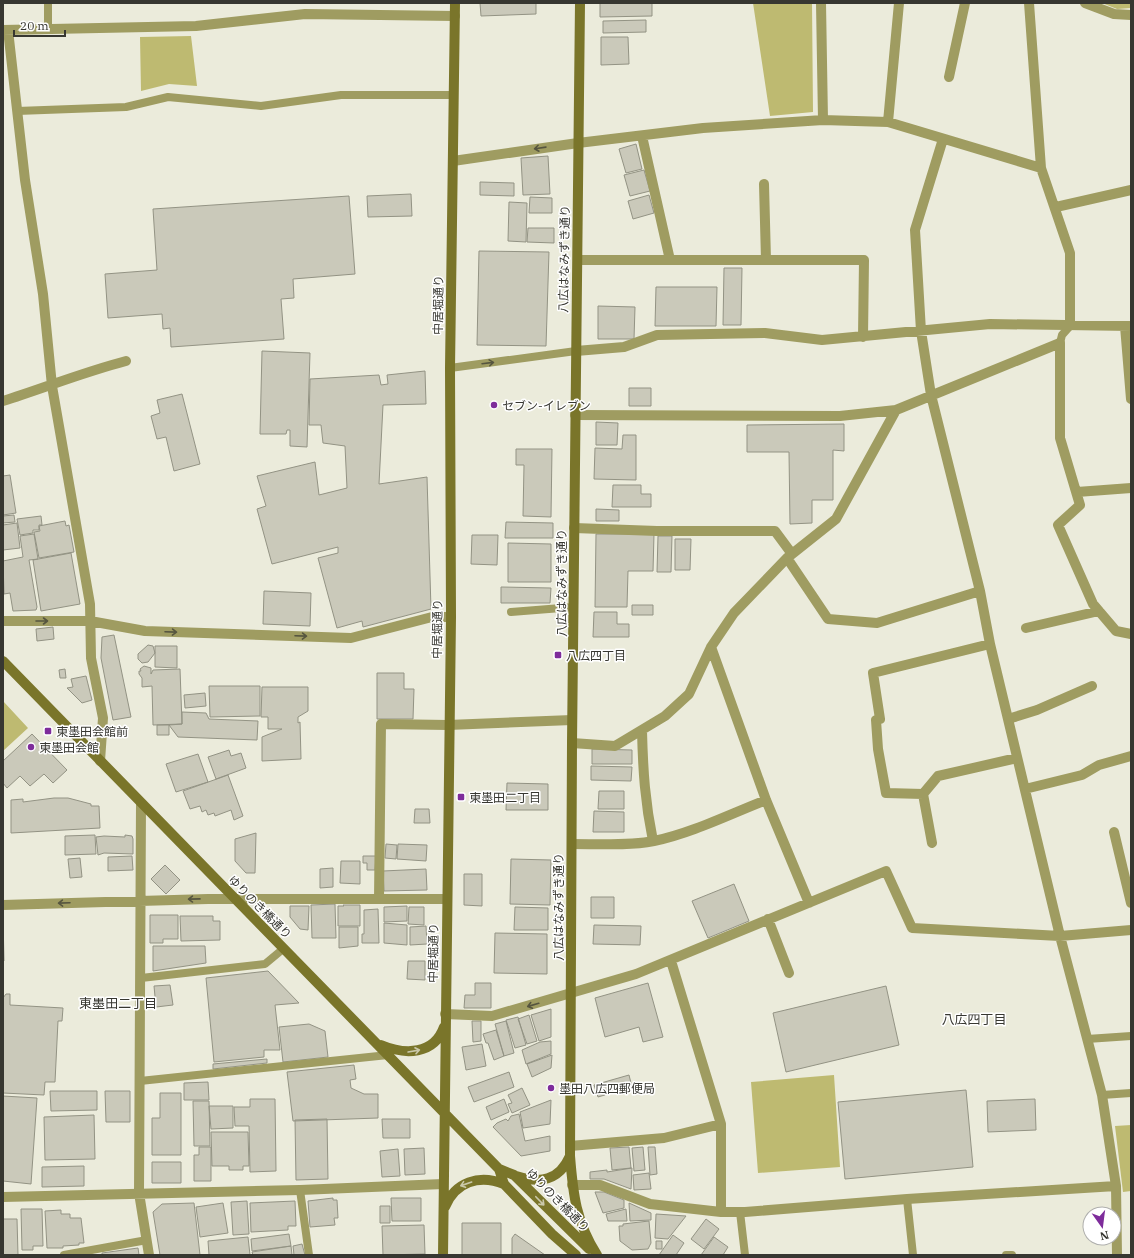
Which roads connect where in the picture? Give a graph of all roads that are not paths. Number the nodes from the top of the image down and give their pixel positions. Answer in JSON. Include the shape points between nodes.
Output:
{"nodes":[{"id":1,"x":48,"y":3,"type":"edge"},
{"id":2,"x":455,"y":3,"type":"edge"},
{"id":3,"x":580,"y":3,"type":"edge"},
{"id":4,"x":820,"y":3,"type":"edge"},
{"id":5,"x":899,"y":3,"type":"edge"},
{"id":6,"x":965,"y":3,"type":"edge"},
{"id":7,"x":1029,"y":3,"type":"edge"},
{"id":8,"x":1085,"y":3,"type":"edge"},
{"id":9,"x":1131,"y":15,"type":"edge"},
{"id":10,"x":455,"y":16,"type":"junction"},
{"id":11,"x":6,"y":30,"type":"edge"},
{"id":12,"x":48,"y":30,"type":"junction"},
{"id":13,"x":949,"y":77,"type":"dead end"},
{"id":14,"x":454,"y":95,"type":"junction"},
{"id":15,"x":17,"y":111,"type":"junction"},
{"id":16,"x":823,"y":120,"type":"junction"},
{"id":17,"x":888,"y":122,"type":"junction"},
{"id":18,"x":642,"y":136,"type":"junction"},
{"id":19,"x":943,"y":139,"type":"junction"},
{"id":20,"x":578,"y":143,"type":"junction"},
{"id":21,"x":453,"y":161,"type":"junction"},
{"id":22,"x":1041,"y":168,"type":"junction"},
{"id":23,"x":764,"y":184,"type":"dead end"},
{"id":24,"x":1131,"y":190,"type":"edge"},
{"id":25,"x":1056,"y":207,"type":"junction"},
{"id":26,"x":578,"y":260,"type":"junction"},
{"id":27,"x":670,"y":260,"type":"junction"},
{"id":28,"x":766,"y":260,"type":"junction"},
{"id":29,"x":1070,"y":326,"type":"junction"},
{"id":30,"x":1128,"y":326,"type":"edge"},
{"id":31,"x":921,"y":331,"type":"junction"},
{"id":32,"x":863,"y":336,"type":"junction"},
{"id":33,"x":1060,"y":343,"type":"junction"},
{"id":34,"x":576,"y":351,"type":"junction"},
{"id":35,"x":126,"y":361,"type":"dead end"},
{"id":36,"x":450,"y":368,"type":"junction"},
{"id":37,"x":52,"y":386,"type":"junction"},
{"id":38,"x":931,"y":395,"type":"junction"},
{"id":39,"x":1131,"y":399,"type":"edge"},
{"id":40,"x":3,"y":401,"type":"edge"},
{"id":41,"x":896,"y":410,"type":"junction"},
{"id":42,"x":575,"y":415,"type":"junction"},
{"id":43,"x":1131,"y":488,"type":"edge"},
{"id":44,"x":1078,"y":492,"type":"junction"},
{"id":45,"x":574,"y":528,"type":"junction"},
{"id":46,"x":789,"y":556,"type":"junction"},
{"id":47,"x":980,"y":591,"type":"junction"},
{"id":48,"x":574,"y":607,"type":"junction"},
{"id":49,"x":1099,"y":611,"type":"junction"},
{"id":50,"x":511,"y":612,"type":"dead end"},
{"id":51,"x":451,"y":617,"type":"junction"},
{"id":52,"x":3,"y":621,"type":"edge"},
{"id":53,"x":90,"y":621,"type":"junction"},
{"id":54,"x":1026,"y":628,"type":"dead end"},
{"id":55,"x":1131,"y":634,"type":"edge"},
{"id":56,"x":990,"y":644,"type":"junction"},
{"id":57,"x":711,"y":647,"type":"junction"},
{"id":58,"x":3,"y":661,"type":"edge"},
{"id":59,"x":1092,"y":686,"type":"dead end"},
{"id":60,"x":1008,"y":719,"type":"junction"},
{"id":61,"x":572,"y":720,"type":"junction"},
{"id":62,"x":448,"y":725,"type":"junction"},
{"id":63,"x":642,"y":731,"type":"junction"},
{"id":64,"x":572,"y":743,"type":"junction"},
{"id":65,"x":1131,"y":756,"type":"edge"},
{"id":66,"x":1017,"y":758,"type":"junction"},
{"id":67,"x":100,"y":760,"type":"junction"},
{"id":68,"x":1025,"y":788,"type":"junction"},
{"id":69,"x":923,"y":794,"type":"junction"},
{"id":70,"x":766,"y":800,"type":"junction"},
{"id":71,"x":141,"y":804,"type":"junction"},
{"id":72,"x":1114,"y":832,"type":"dead end"},
{"id":73,"x":653,"y":841,"type":"junction"},
{"id":74,"x":932,"y":843,"type":"dead end"},
{"id":75,"x":572,"y":844,"type":"junction"},
{"id":76,"x":233,"y":899,"type":"junction"},
{"id":77,"x":379,"y":899,"type":"junction"},
{"id":78,"x":447,"y":899,"type":"junction"},
{"id":79,"x":141,"y":900,"type":"junction"},
{"id":80,"x":809,"y":903,"type":"junction"},
{"id":81,"x":1131,"y":903,"type":"edge"},
{"id":82,"x":3,"y":905,"type":"edge"},
{"id":83,"x":768,"y":919,"type":"junction"},
{"id":84,"x":1131,"y":930,"type":"edge"},
{"id":85,"x":1060,"y":936,"type":"junction"},
{"id":86,"x":283,"y":949,"type":"junction"},
{"id":87,"x":671,"y":961,"type":"junction"},
{"id":88,"x":789,"y":973,"type":"dead end"},
{"id":89,"x":140,"y":978,"type":"junction"},
{"id":90,"x":571,"y":994,"type":"junction"},
{"id":91,"x":445,"y":1020,"type":"junction"},
{"id":92,"x":1131,"y":1036,"type":"edge"},
{"id":93,"x":1087,"y":1039,"type":"junction"},
{"id":94,"x":377,"y":1043,"type":"junction"},
{"id":95,"x":388,"y":1055,"type":"junction"},
{"id":96,"x":140,"y":1081,"type":"junction"},
{"id":97,"x":1131,"y":1093,"type":"edge"},
{"id":98,"x":1102,"y":1095,"type":"junction"},
{"id":99,"x":446,"y":1114,"type":"junction"},
{"id":100,"x":721,"y":1124,"type":"junction"},
{"id":101,"x":570,"y":1151,"type":"junction"},
{"id":102,"x":499,"y":1169,"type":"junction"},
{"id":103,"x":514,"y":1175,"type":"junction"},
{"id":104,"x":443,"y":1184,"type":"junction"},
{"id":105,"x":504,"y":1184,"type":"junction"},
{"id":106,"x":572,"y":1185,"type":"junction"},
{"id":107,"x":1116,"y":1186,"type":"junction"},
{"id":108,"x":300,"y":1190,"type":"junction"},
{"id":109,"x":139,"y":1193,"type":"junction"},
{"id":110,"x":3,"y":1197,"type":"edge"},
{"id":111,"x":907,"y":1199,"type":"junction"},
{"id":112,"x":443,"y":1212,"type":"junction"},
{"id":113,"x":721,"y":1212,"type":"junction"},
{"id":114,"x":740,"y":1212,"type":"junction"},
{"id":115,"x":147,"y":1240,"type":"junction"},
{"id":116,"x":64,"y":1255,"type":"edge"},
{"id":117,"x":149,"y":1255,"type":"edge"},
{"id":118,"x":309,"y":1255,"type":"edge"},
{"id":119,"x":442,"y":1255,"type":"edge"},
{"id":120,"x":576,"y":1255,"type":"edge"},
{"id":121,"x":596,"y":1255,"type":"edge"},
{"id":122,"x":745,"y":1255,"type":"edge"},
{"id":123,"x":913,"y":1255,"type":"edge"},
{"id":124,"x":1006,"y":1255,"type":"edge"},
{"id":125,"x":1012,"y":1255,"type":"edge"},
{"id":126,"x":1117,"y":1255,"type":"edge"}],
"edges":[{"from":1,"to":12,"type":"lane"},
{"from":2,"to":10,"type":"street","name":"中居堀通り"},
{"from":3,"to":20,"type":"street","name":"八広はなみずき通り"},
{"from":4,"to":16,"type":"street"},
{"from":5,"to":17,"type":"street"},
{"from":6,"to":13,"type":"street"},
{"from":7,"to":22,"type":"street"},
{"from":8,"to":9,"type":"street","via":[[1114,14]]},
{"from":10,"to":12,"type":"street","via":[[305,14],[196,26]]},
{"from":10,"to":14,"type":"street","name":"中居堀通り"},
{"from":11,"to":12,"type":"street"},
{"from":11,"to":15,"type":"street"},
{"from":14,"to":15,"type":"lane","via":[[341,95],[261,106],[168,97],[126,108]]},
{"from":14,"to":21,"type":"street","name":"中居堀通り"},
{"from":15,"to":37,"type":"street","via":[[24,180],[43,294]]},
{"from":16,"to":17,"type":"street"},
{"from":16,"to":18,"type":"street","via":[[703,128]]},
{"from":17,"to":19,"type":"street"},
{"from":18,"to":20,"type":"street"},
{"from":18,"to":27,"type":"street"},
{"from":19,"to":22,"type":"street"},
{"from":19,"to":31,"type":"street","via":[[914,230]]},
{"from":20,"to":21,"type":"street","one_way":true},
{"from":20,"to":26,"type":"street","name":"八広はなみずき通り"},
{"from":21,"to":36,"type":"street","name":"中居堀通り"},
{"from":22,"to":25,"type":"street"},
{"from":23,"to":28,"type":"street"},
{"from":24,"to":25,"type":"street"},
{"from":25,"to":29,"type":"street","via":[[1070,253]]},
{"from":26,"to":27,"type":"street"},
{"from":26,"to":34,"type":"street","name":"八広はなみずき通り"},
{"from":27,"to":28,"type":"street"},
{"from":28,"to":32,"type":"street","via":[[864,260]]},
{"from":29,"to":30,"type":"street"},
{"from":29,"to":31,"type":"street","via":[[990,324]]},
{"from":29,"to":33,"type":"lane","via":[[1062,335]]},
{"from":30,"to":39,"type":"street"},
{"from":31,"to":32,"type":"street"},
{"from":31,"to":38,"type":"street"},
{"from":32,"to":34,"type":"street","via":[[822,340],[765,333],[657,335],[624,347]]},
{"from":33,"to":38,"type":"street"},
{"from":33,"to":44,"type":"street","via":[[1060,438]]},
{"from":36,"to":34,"type":"lane","one_way":true},
{"from":34,"to":42,"type":"street","name":"八広はなみずき通り"},
{"from":35,"to":37,"type":"street"},
{"from":36,"to":51,"type":"street","name":"中居堀通り"},
{"from":37,"to":40,"type":"street"},
{"from":37,"to":53,"type":"street","via":[[90,604]]},
{"from":38,"to":41,"type":"street"},
{"from":38,"to":47,"type":"street"},
{"from":41,"to":42,"type":"street","via":[[840,416]]},
{"from":41,"to":46,"type":"street","via":[[836,519]]},
{"from":42,"to":45,"type":"street","name":"八広はなみずき通り"},
{"from":43,"to":44,"type":"street"},
{"from":44,"to":49,"type":"street","via":[[1080,505],[1058,525],[1093,604]]},
{"from":45,"to":46,"type":"street","via":[[775,531]]},
{"from":45,"to":48,"type":"street","name":"八広はなみずき通り"},
{"from":46,"to":47,"type":"street","via":[[828,619],[877,623]]},
{"from":46,"to":57,"type":"street","via":[[734,613]]},
{"from":47,"to":56,"type":"street"},
{"from":48,"to":50,"type":"lane"},
{"from":48,"to":61,"type":"street","name":"八広はなみずき通り"},
{"from":49,"to":54,"type":"street"},
{"from":49,"to":55,"type":"street","via":[[1116,631]]},
{"from":53,"to":51,"type":"street","one_way":true,"via":[[145,631],[351,638],[432,617]]},
{"from":51,"to":62,"type":"street","name":"中居堀通り"},
{"from":52,"to":53,"type":"street","one_way":true},
{"from":53,"to":67,"type":"street","via":[[90,658],[103,718]]},
{"from":56,"to":60,"type":"street"},
{"from":56,"to":69,"type":"street","via":[[873,673],[880,719],[876,720],[878,749],[886,793]]},
{"from":57,"to":63,"type":"street","via":[[689,694],[665,716]]},
{"from":57,"to":70,"type":"street"},
{"from":58,"to":67,"type":"street","name":"ゆりのき橋通り"},
{"from":59,"to":60,"type":"street","via":[[1037,710]]},
{"from":60,"to":66,"type":"street"},
{"from":61,"to":62,"type":"street"},
{"from":61,"to":64,"type":"street","name":"八広はなみずき通り"},
{"from":62,"to":77,"type":"street","via":[[381,724]]},
{"from":62,"to":78,"type":"street","name":"中居堀通り"},
{"from":63,"to":64,"type":"street","via":[[615,746]]},
{"from":63,"to":73,"type":"street","via":[[644,786]]},
{"from":64,"to":75,"type":"street","name":"八広はなみずき通り"},
{"from":65,"to":68,"type":"street","via":[[1099,765],[1082,775]]},
{"from":66,"to":68,"type":"street"},
{"from":66,"to":69,"type":"street","via":[[938,776]]},
{"from":67,"to":71,"type":"street","name":"ゆりのき橋通り"},
{"from":68,"to":85,"type":"street"},
{"from":69,"to":74,"type":"street"},
{"from":70,"to":73,"type":"street"},
{"from":70,"to":80,"type":"street"},
{"from":71,"to":76,"type":"street","name":"ゆりのき橋通り"},
{"from":71,"to":79,"type":"street"},
{"from":72,"to":81,"type":"street"},
{"from":73,"to":75,"type":"street"},
{"from":75,"to":90,"type":"street","name":"八広はなみずき通り"},
{"from":76,"to":77,"type":"street"},
{"from":76,"to":79,"type":"street","one_way":true},
{"from":76,"to":86,"type":"street","name":"ゆりのき橋通り"},
{"from":77,"to":78,"type":"street"},
{"from":78,"to":91,"type":"street","name":"中居堀通り"},
{"from":79,"to":82,"type":"street","one_way":true},
{"from":79,"to":89,"type":"street"},
{"from":80,"to":83,"type":"street"},
{"from":80,"to":85,"type":"street","via":[[886,871],[912,928]]},
{"from":83,"to":87,"type":"street"},
{"from":83,"to":88,"type":"street"},
{"from":84,"to":85,"type":"street"},
{"from":85,"to":93,"type":"street"},
{"from":86,"to":89,"type":"lane","via":[[265,964]]},
{"from":86,"to":94,"type":"street","name":"ゆりのき橋通り"},
{"from":87,"to":90,"type":"street"},
{"from":87,"to":100,"type":"street"},
{"from":89,"to":96,"type":"street"},
{"from":90,"to":91,"type":"street","one_way":true,"via":[[492,1016]]},
{"from":90,"to":101,"type":"street","name":"八広はなみずき通り"},
{"from":94,"to":91,"type":"street","one_way":true,"via":[[393,1050],[413,1052],[434,1043],[442,1034]]},
{"from":91,"to":99,"type":"street","name":"中居堀通り"},
{"from":92,"to":93,"type":"lane"},
{"from":93,"to":98,"type":"street"},
{"from":94,"to":95,"type":"street","name":"ゆりのき橋通り"},
{"from":95,"to":96,"type":"lane"},
{"from":95,"to":99,"type":"street","name":"ゆりのき橋通り"},
{"from":96,"to":109,"type":"street"},
{"from":97,"to":98,"type":"lane"},
{"from":98,"to":107,"type":"street"},
{"from":99,"to":102,"type":"street","name":"ゆりのき橋通り"},
{"from":99,"to":104,"type":"street","name":"中居堀通り"},
{"from":100,"to":101,"type":"street","via":[[664,1138]]},
{"from":100,"to":113,"type":"street"},
{"from":101,"to":103,"type":"street","via":[[562,1169],[546,1180],[532,1180]]},
{"from":101,"to":106,"type":"street","name":"八広はなみずき通り"},
{"from":102,"to":103,"type":"street","name":"ゆりのき橋通り"},
{"from":102,"to":105,"type":"street","name":"ゆりのき橋通り"},
{"from":103,"to":121,"type":"street","name":"ゆりのき橋通り","one_way":true},
{"from":104,"to":108,"type":"street"},
{"from":104,"to":112,"type":"street","name":"中居堀通り"},
{"from":105,"to":112,"type":"street","one_way":true,"via":[[495,1180],[484,1180],[460,1186],[448,1199]]},
{"from":105,"to":120,"type":"street","name":"ゆりのき橋通り"},
{"from":106,"to":113,"type":"street","via":[[600,1186],[650,1204]]},
{"from":106,"to":121,"type":"street","name":"八広はなみずき通り","via":[[580,1222]]},
{"from":107,"to":111,"type":"street"},
{"from":107,"to":126,"type":"street"},
{"from":108,"to":109,"type":"street"},
{"from":108,"to":118,"type":"lane"},
{"from":109,"to":110,"type":"street"},
{"from":109,"to":115,"type":"street"},
{"from":111,"to":114,"type":"street"},
{"from":111,"to":123,"type":"lane"},
{"from":112,"to":119,"type":"street","name":"中居堀通り"},
{"from":113,"to":114,"type":"street"},
{"from":114,"to":122,"type":"lane"},
{"from":115,"to":116,"type":"lane"},
{"from":115,"to":117,"type":"street"},
{"from":124,"to":125,"type":"lane"}]}
